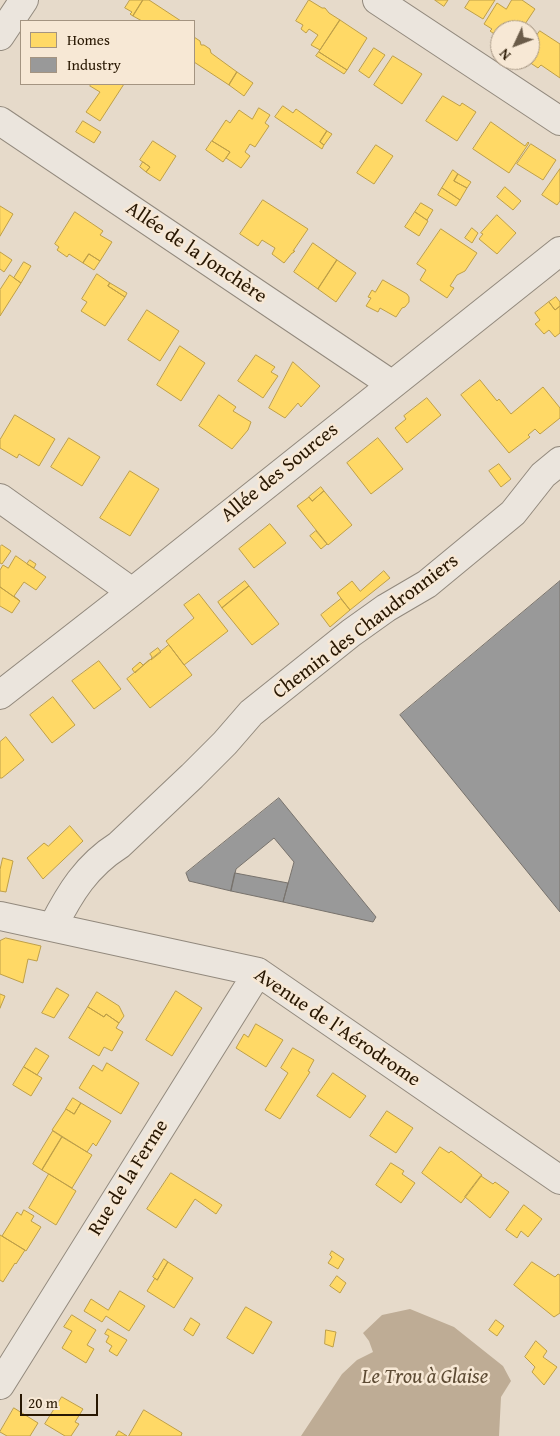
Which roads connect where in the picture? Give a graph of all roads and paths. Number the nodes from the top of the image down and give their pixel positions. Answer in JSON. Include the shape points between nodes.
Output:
{"nodes":[{"id":1,"x":24,"y":0,"type":"edge"},
{"id":2,"x":377,"y":0,"type":"edge"},
{"id":3,"x":0,"y":36,"type":"edge"},
{"id":4,"x":0,"y":121,"type":"edge"},
{"id":5,"x":560,"y":121,"type":"edge"},
{"id":6,"x":560,"y":251,"type":"edge"},
{"id":7,"x":392,"y":384,"type":"junction"},
{"id":8,"x":560,"y":461,"type":"edge"},
{"id":9,"x":0,"y":498,"type":"edge"},
{"id":10,"x":132,"y":592,"type":"junction"},
{"id":11,"x":0,"y":695,"type":"edge"},
{"id":12,"x":0,"y":916,"type":"edge"},
{"id":13,"x":53,"y":926,"type":"junction"},
{"id":14,"x":258,"y":972,"type":"junction"},
{"id":15,"x":560,"y":1180,"type":"edge"},
{"id":16,"x":0,"y":1385,"type":"edge"}],
"edges":[{"from":1,"to":3,"type":"street"},
{"from":2,"to":5,"type":"street"},
{"from":4,"to":7,"type":"street","name":"Allée de la Jonchère"},
{"from":6,"to":7,"type":"street","name":"Allée des Sources"},
{"from":7,"to":10,"type":"street","name":"Allée des Sources"},
{"from":8,"to":13,"type":"street","name":"Chemin des Chaudronniers","via":[[543,475],[513,513],[427,584],[351,633],[251,713],[192,776],[90,868],[70,893]]},
{"from":9,"to":10,"type":"street"},
{"from":10,"to":11,"type":"street","name":"Allée des Sources"},
{"from":12,"to":13,"type":"street","name":"Avenue de l'Aérodrome"},
{"from":13,"to":14,"type":"street","name":"Avenue de l'Aérodrome"},
{"from":14,"to":15,"type":"street","name":"Avenue de l'Aérodrome"},
{"from":14,"to":16,"type":"street","name":"Rue de la Ferme"}]}
